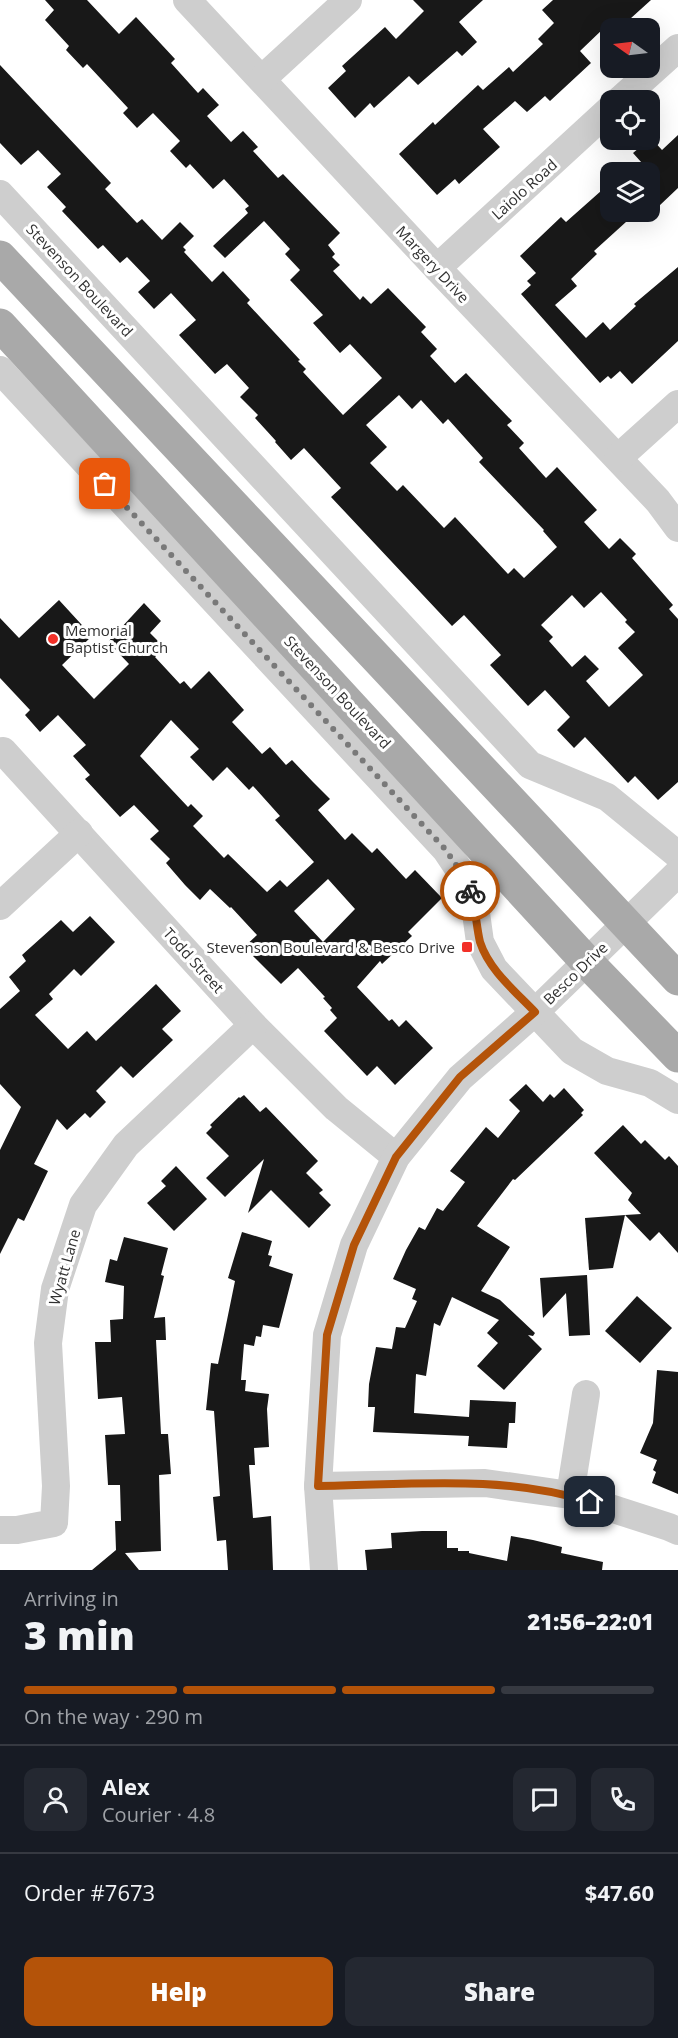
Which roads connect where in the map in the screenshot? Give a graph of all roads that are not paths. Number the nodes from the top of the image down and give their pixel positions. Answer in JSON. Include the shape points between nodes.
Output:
{"nodes":[{"id":1,"x":188,"y":0,"type":"edge"},
{"id":2,"x":348,"y":0,"type":"edge"},
{"id":3,"x":678,"y":48,"type":"edge"},
{"id":4,"x":262,"y":79,"type":"junction"},
{"id":5,"x":631,"y":90,"type":"edge"},
{"id":6,"x":600,"y":118,"type":"edge"},
{"id":7,"x":0,"y":194,"type":"edge"},
{"id":8,"x":0,"y":257,"type":"edge"},
{"id":9,"x":436,"y":268,"type":"junction"},
{"id":10,"x":0,"y":325,"type":"edge"},
{"id":11,"x":0,"y":370,"type":"edge"},
{"id":12,"x":678,"y":404,"type":"edge"},
{"id":13,"x":618,"y":458,"type":"junction"},
{"id":14,"x":678,"y":528,"type":"edge"},
{"id":15,"x":3,"y":751,"type":"dead end"},
{"id":16,"x":79,"y":833,"type":"junction"},
{"id":17,"x":678,"y":855,"type":"edge"},
{"id":18,"x":678,"y":873,"type":"edge"},
{"id":19,"x":0,"y":906,"type":"edge"},
{"id":20,"x":626,"y":925,"type":"junction"},
{"id":21,"x":586,"y":961,"type":"junction"},
{"id":22,"x":678,"y":979,"type":"edge"},
{"id":23,"x":535,"y":1012,"type":"junction"},
{"id":24,"x":253,"y":1025,"type":"junction"},
{"id":25,"x":678,"y":1056,"type":"edge"},
{"id":26,"x":678,"y":1100,"type":"edge"},
{"id":27,"x":396,"y":1157,"type":"junction"},
{"id":28,"x":586,"y":1394,"type":"dead end"},
{"id":29,"x":318,"y":1486,"type":"junction"},
{"id":30,"x":570,"y":1495,"type":"junction"},
{"id":31,"x":0,"y":1530,"type":"edge"},
{"id":32,"x":678,"y":1532,"type":"edge"},
{"id":33,"x":324,"y":1570,"type":"edge"}],
"edges":[{"from":1,"to":4,"type":"street","name":"Margery Drive"},
{"from":2,"to":4,"type":"street"},
{"from":3,"to":5,"type":"street"},
{"from":4,"to":9,"type":"street","name":"Margery Drive"},
{"from":6,"to":9,"type":"street","name":"Laiolo Road"},
{"from":7,"to":17,"type":"street","name":"Stevenson Boulevard","via":[[530,765],[607,797]]},
{"from":8,"to":20,"type":"main road"},
{"from":9,"to":13,"type":"street","name":"Margery Drive"},
{"from":10,"to":21,"type":"main road","name":"Stevenson Boulevard"},
{"from":11,"to":23,"type":"street","name":"Stevenson Boulevard","via":[[446,850],[468,883],[480,942],[494,969]]},
{"from":12,"to":13,"type":"street"},
{"from":13,"to":14,"type":"street","name":"Margery Drive"},
{"from":15,"to":16,"type":"street","name":"Todd Street"},
{"from":16,"to":19,"type":"street"},
{"from":16,"to":24,"type":"street","name":"Todd Street"},
{"from":18,"to":20,"type":"street","name":"Besco Drive"},
{"from":20,"to":21,"type":"street","name":"Besco Drive"},
{"from":20,"to":22,"type":"main road"},
{"from":21,"to":23,"type":"street","name":"Besco Drive"},
{"from":21,"to":25,"type":"main road","name":"Stevenson Boulevard"},
{"from":23,"to":26,"type":"street","name":"Stevenson Boulevard","via":[[572,1051],[607,1071],[650,1083]]},
{"from":23,"to":27,"type":"street","name":"Besco Drive","via":[[460,1077]]},
{"from":24,"to":27,"type":"street","name":"Todd Street","via":[[336,1108]]},
{"from":24,"to":31,"type":"street","name":"Wyatt Lane","via":[[126,1145],[83,1205],[55,1289],[48,1342],[56,1486],[54,1523]]},
{"from":27,"to":29,"type":"street","name":"Besco Drive","via":[[354,1245],[327,1335]]},
{"from":28,"to":30,"type":"street"},
{"from":29,"to":30,"type":"street","via":[[485,1483]]},
{"from":29,"to":33,"type":"street","name":"Besco Drive"},
{"from":30,"to":32,"type":"street"}]}
